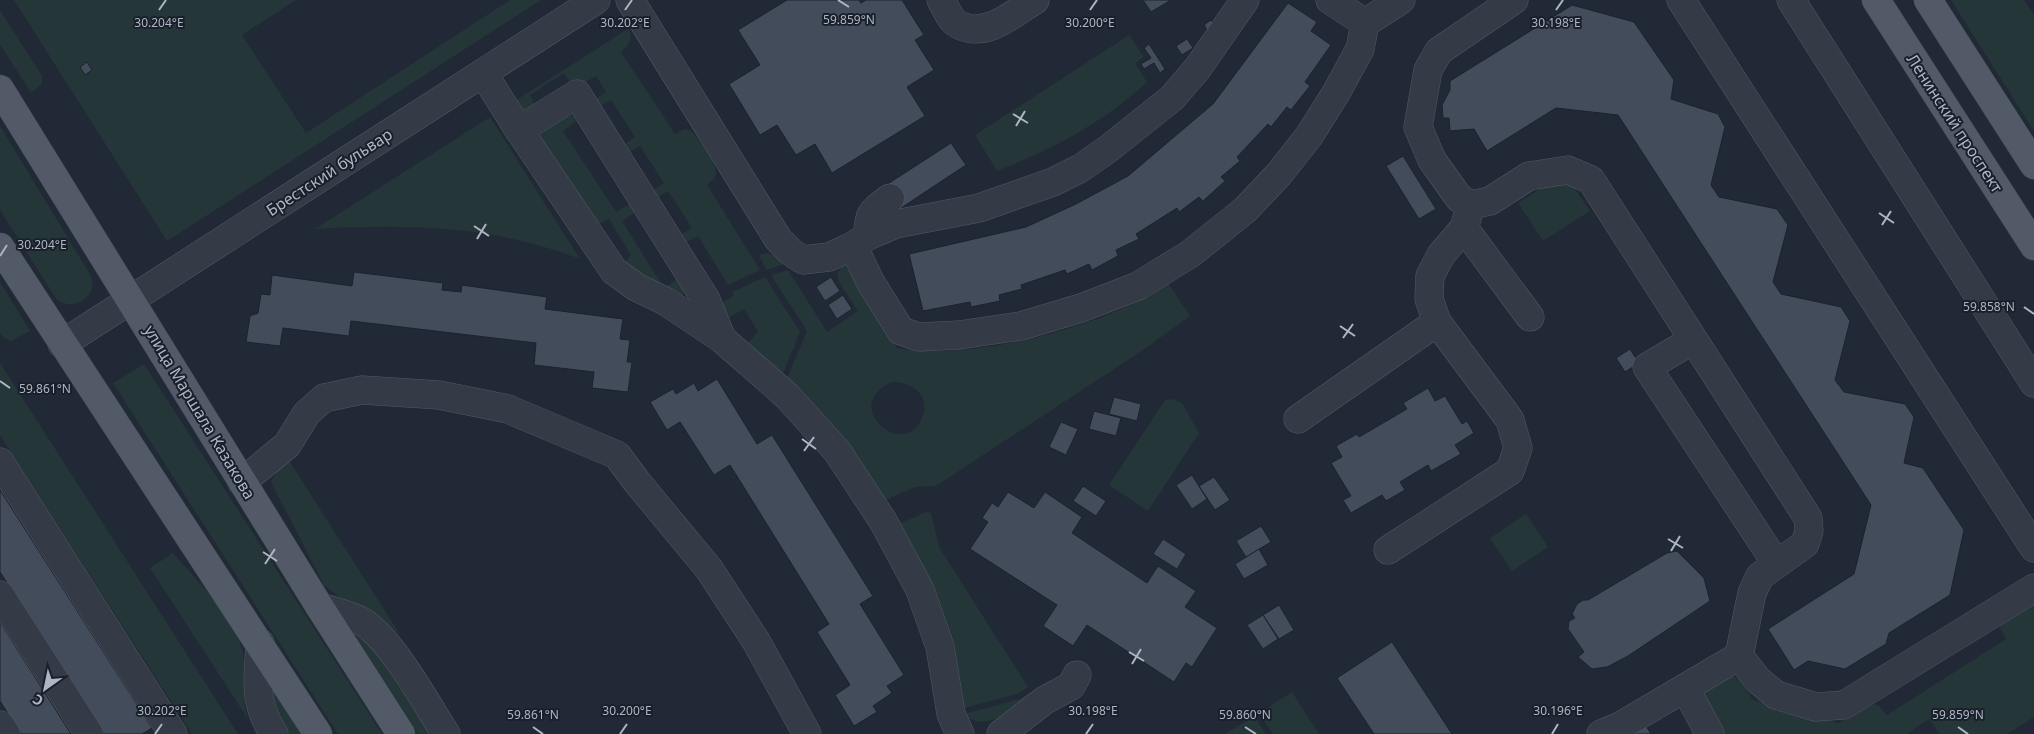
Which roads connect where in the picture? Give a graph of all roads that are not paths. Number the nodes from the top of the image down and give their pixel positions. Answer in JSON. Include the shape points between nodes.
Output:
{"nodes":[{"id":1,"x":596,"y":0,"type":"edge"},
{"id":2,"x":630,"y":0,"type":"edge"},
{"id":3,"x":941,"y":0,"type":"edge"},
{"id":4,"x":1035,"y":0,"type":"edge"},
{"id":5,"x":1245,"y":0,"type":"edge"},
{"id":6,"x":1330,"y":0,"type":"edge"},
{"id":7,"x":1401,"y":0,"type":"edge"},
{"id":8,"x":1514,"y":0,"type":"edge"},
{"id":9,"x":1681,"y":0,"type":"edge"},
{"id":10,"x":1791,"y":0,"type":"edge"},
{"id":11,"x":1876,"y":0,"type":"edge"},
{"id":12,"x":1928,"y":0,"type":"edge"},
{"id":13,"x":1365,"y":23,"type":"junction"},
{"id":14,"x":483,"y":73,"type":"junction"},
{"id":15,"x":0,"y":89,"type":"edge"},
{"id":16,"x":519,"y":130,"type":"junction"},
{"id":17,"x":2034,"y":165,"type":"edge"},
{"id":18,"x":890,"y":198,"type":"dead end"},
{"id":19,"x":1467,"y":216,"type":"junction"},
{"id":20,"x":860,"y":241,"type":"junction"},
{"id":21,"x":2034,"y":246,"type":"edge"},
{"id":22,"x":0,"y":247,"type":"edge"},
{"id":23,"x":131,"y":299,"type":"junction"},
{"id":24,"x":1530,"y":317,"type":"dead end"},
{"id":25,"x":1437,"y":322,"type":"junction"},
{"id":26,"x":722,"y":339,"type":"junction"},
{"id":27,"x":1693,"y":340,"type":"junction"},
{"id":28,"x":62,"y":344,"type":"junction"},
{"id":29,"x":2034,"y":383,"type":"edge"},
{"id":30,"x":1298,"y":419,"type":"dead end"},
{"id":31,"x":0,"y":462,"type":"edge"},
{"id":32,"x":242,"y":482,"type":"junction"},
{"id":33,"x":2034,"y":548,"type":"edge"},
{"id":34,"x":1388,"y":550,"type":"dead end"},
{"id":35,"x":1776,"y":563,"type":"junction"},
{"id":36,"x":2034,"y":588,"type":"edge"},
{"id":37,"x":0,"y":595,"type":"edge"},
{"id":38,"x":319,"y":606,"type":"junction"},
{"id":39,"x":260,"y":643,"type":"junction"},
{"id":40,"x":1739,"y":656,"type":"junction"},
{"id":41,"x":1077,"y":675,"type":"dead end"},
{"id":42,"x":1685,"y":688,"type":"junction"},
{"id":43,"x":0,"y":725,"type":"edge"},
{"id":44,"x":6,"y":734,"type":"edge"},
{"id":45,"x":89,"y":734,"type":"edge"},
{"id":46,"x":173,"y":734,"type":"edge"},
{"id":47,"x":274,"y":734,"type":"edge"},
{"id":48,"x":318,"y":734,"type":"edge"},
{"id":49,"x":401,"y":734,"type":"edge"},
{"id":50,"x":446,"y":734,"type":"edge"},
{"id":51,"x":807,"y":734,"type":"edge"},
{"id":52,"x":960,"y":734,"type":"edge"},
{"id":53,"x":1001,"y":734,"type":"edge"},
{"id":54,"x":1601,"y":734,"type":"edge"},
{"id":55,"x":1710,"y":734,"type":"edge"}],
"edges":[{"from":1,"to":14,"type":"street","name":"Брестский бульвар"},
{"from":2,"to":20,"type":"street","via":[[778,239],[803,260],[829,257]]},
{"from":3,"to":4,"type":"street","via":[[955,23],[972,29],[992,27]]},
{"from":5,"to":20,"type":"street","via":[[1197,69],[1172,98],[1081,168],[1054,182],[979,208],[896,224]]},
{"from":6,"to":13,"type":"street"},
{"from":7,"to":13,"type":"street"},
{"from":8,"to":19,"type":"street","via":[[1439,51],[1428,70],[1418,127],[1432,160],[1459,198]]},
{"from":9,"to":33,"type":"street"},
{"from":10,"to":29,"type":"street"},
{"from":11,"to":21,"type":"main road","name":"Ленинский проспект"},
{"from":12,"to":17,"type":"main road"},
{"from":13,"to":20,"type":"street","via":[[1360,50],[1336,93],[1309,136],[1279,174],[1245,210],[1190,254],[1138,286],[1021,326],[919,337],[901,331],[871,283]]},
{"from":14,"to":16,"type":"street"},
{"from":14,"to":23,"type":"street","name":"Брестский бульвар"},
{"from":15,"to":23,"type":"main road","name":"улица Маршала Казакова"},
{"from":16,"to":26,"type":"street","via":[[614,272]]},
{"from":16,"to":26,"type":"street","via":[[577,94],[706,300]]},
{"from":18,"to":20,"type":"street","via":[[868,218]]},
{"from":19,"to":24,"type":"street"},
{"from":19,"to":25,"type":"street","via":[[1430,276],[1429,299]]},
{"from":19,"to":27,"type":"street","via":[[1529,176],[1568,170],[1591,180]]},
{"from":22,"to":28,"type":"main road"},
{"from":23,"to":28,"type":"street","name":"Брестский бульвар"},
{"from":23,"to":32,"type":"main road","name":"улица Маршала Казакова"},
{"from":25,"to":30,"type":"street"},
{"from":25,"to":34,"type":"street","via":[[1510,420],[1518,448],[1510,471]]},
{"from":26,"to":52,"type":"street","via":[[787,396],[827,439],[850,468],[883,521],[920,590],[940,647],[951,714]]},
{"from":27,"to":35,"type":"street","via":[[1808,518],[1810,531],[1805,544]]},
{"from":27,"to":35,"type":"street","via":[[1647,367]]},
{"from":28,"to":39,"type":"main road"},
{"from":31,"to":46,"type":"street"},
{"from":32,"to":38,"type":"main road","name":"улица Маршала Казакова"},
{"from":32,"to":51,"type":"street","via":[[287,446],[307,413],[324,398],[362,390],[439,395],[508,409],[617,456],[709,569],[756,641]]},
{"from":35,"to":40,"type":"street","via":[[1760,576],[1752,593]]},
{"from":36,"to":40,"type":"street","via":[[1844,705],[1816,707],[1776,695],[1758,680]]},
{"from":37,"to":45,"type":"street"},
{"from":38,"to":49,"type":"main road","name":"улица Маршала Казакова"},
{"from":38,"to":50,"type":"street","via":[[360,620],[376,632],[390,647]]},
{"from":39,"to":47,"type":"street","via":[[259,702]]},
{"from":39,"to":48,"type":"main road"},
{"from":40,"to":42,"type":"street"},
{"from":41,"to":53,"type":"street","via":[[1071,686],[1045,700]]},
{"from":42,"to":54,"type":"street"},
{"from":42,"to":55,"type":"street"},
{"from":43,"to":44,"type":"street"}]}
